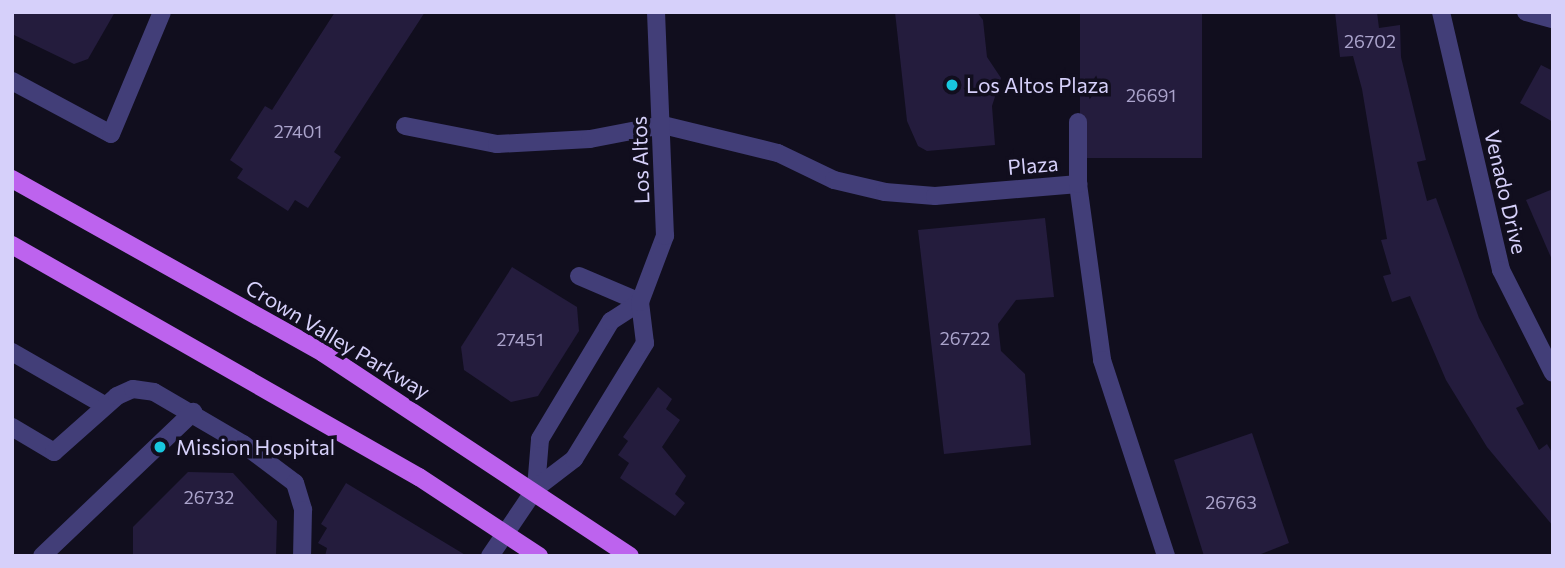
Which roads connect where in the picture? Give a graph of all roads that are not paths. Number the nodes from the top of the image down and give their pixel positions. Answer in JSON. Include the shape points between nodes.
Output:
{"nodes":[{"id":1,"x":162,"y":12,"type":"edge"},
{"id":2,"x":656,"y":12,"type":"edge"},
{"id":3,"x":1441,"y":12,"type":"edge"},
{"id":4,"x":1526,"y":12,"type":"edge"},
{"id":5,"x":1553,"y":19,"type":"edge"},
{"id":6,"x":12,"y":81,"type":"edge"},
{"id":7,"x":1078,"y":122,"type":"dead end"},
{"id":8,"x":663,"y":125,"type":"junction"},
{"id":9,"x":405,"y":126,"type":"dead end"},
{"id":10,"x":12,"y":179,"type":"edge"},
{"id":11,"x":1078,"y":184,"type":"junction"},
{"id":12,"x":12,"y":245,"type":"edge"},
{"id":13,"x":579,"y":276,"type":"dead end"},
{"id":14,"x":640,"y":302,"type":"junction"},
{"id":15,"x":12,"y":352,"type":"edge"},
{"id":16,"x":1553,"y":373,"type":"edge"},
{"id":17,"x":104,"y":405,"type":"junction"},
{"id":18,"x":193,"y":412,"type":"junction"},
{"id":19,"x":12,"y":428,"type":"edge"},
{"id":20,"x":536,"y":488,"type":"junction"},
{"id":21,"x":507,"y":531,"type":"junction"},
{"id":22,"x":42,"y":556,"type":"edge"},
{"id":23,"x":302,"y":556,"type":"edge"},
{"id":24,"x":490,"y":556,"type":"edge"},
{"id":25,"x":539,"y":556,"type":"edge"},
{"id":26,"x":630,"y":556,"type":"edge"},
{"id":27,"x":1166,"y":556,"type":"edge"}],
"edges":[{"from":1,"to":6,"type":"street","via":[[111,134]]},
{"from":2,"to":8,"type":"street","name":"Los Altos"},
{"from":3,"to":16,"type":"street","name":"Venado Drive","via":[[1501,270]]},
{"from":4,"to":5,"type":"street"},
{"from":7,"to":11,"type":"street"},
{"from":8,"to":9,"type":"street","via":[[590,139],[497,144]]},
{"from":8,"to":11,"type":"street","name":"Plaza","via":[[778,153],[834,180],[886,192],[934,196]]},
{"from":8,"to":14,"type":"street","name":"Los Altos","via":[[665,236]]},
{"from":10,"to":20,"type":"main road","name":"Crown Valley Parkway","via":[[323,353]]},
{"from":11,"to":27,"type":"street","name":"Plaza","via":[[1102,360]]},
{"from":12,"to":21,"type":"main road","via":[[191,343]]},
{"from":13,"to":14,"type":"street"},
{"from":14,"to":20,"type":"street","name":"Los Altos","via":[[611,321],[540,439]]},
{"from":14,"to":20,"type":"street","name":"Los Altos","via":[[645,343],[574,459]]},
{"from":15,"to":17,"type":"street"},
{"from":17,"to":18,"type":"street","via":[[126,390],[141,389]]},
{"from":17,"to":19,"type":"street","via":[[54,452]]},
{"from":18,"to":22,"type":"street"},
{"from":18,"to":23,"type":"street","via":[[295,483],[303,510]]},
{"from":20,"to":21,"type":"street","name":"Los Altos"},
{"from":20,"to":26,"type":"main road","name":"Crown Valley Parkway"},
{"from":21,"to":24,"type":"street","name":"Los Altos"},
{"from":21,"to":25,"type":"main road"}]}
